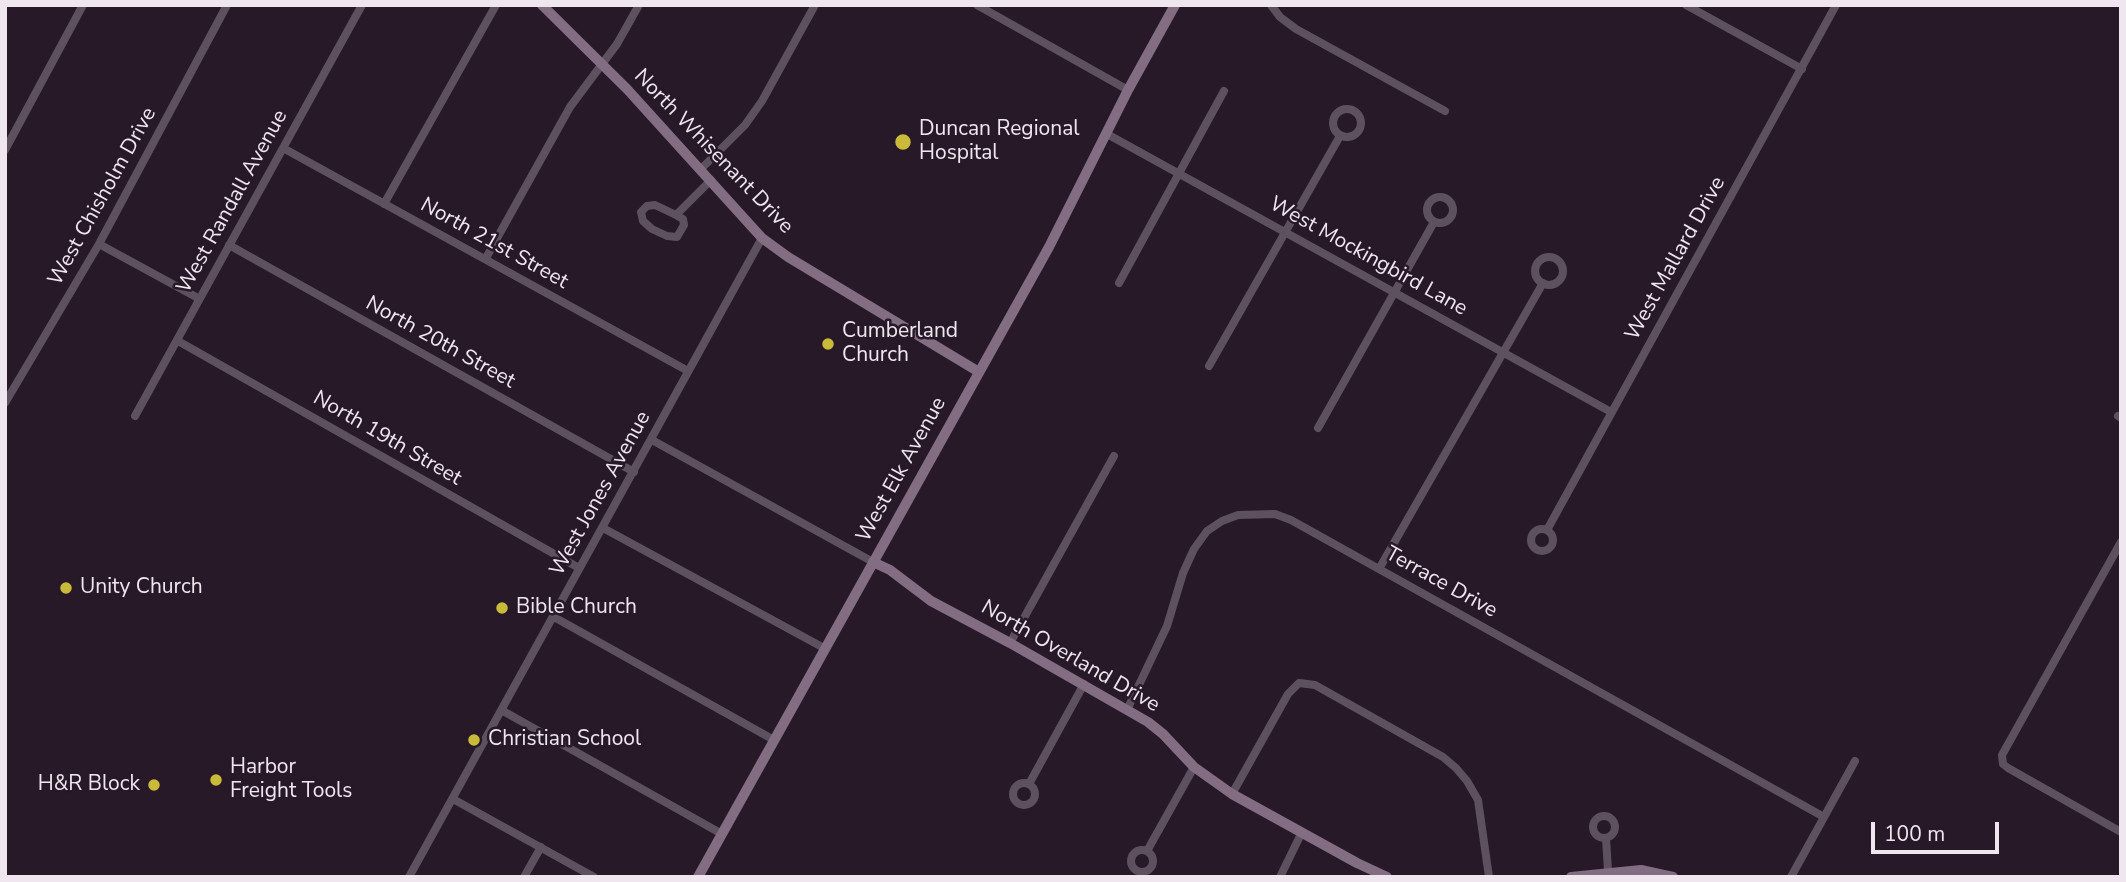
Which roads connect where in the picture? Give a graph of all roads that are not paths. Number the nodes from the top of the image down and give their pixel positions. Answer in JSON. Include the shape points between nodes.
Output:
{"nodes":[{"id":1,"x":83,"y":5,"type":"edge"},
{"id":2,"x":227,"y":5,"type":"edge"},
{"id":3,"x":362,"y":5,"type":"edge"},
{"id":4,"x":496,"y":5,"type":"edge"},
{"id":5,"x":542,"y":5,"type":"edge"},
{"id":6,"x":639,"y":5,"type":"edge"},
{"id":7,"x":816,"y":5,"type":"edge"},
{"id":8,"x":977,"y":5,"type":"edge"},
{"id":9,"x":1175,"y":5,"type":"edge"},
{"id":10,"x":1271,"y":5,"type":"edge"},
{"id":11,"x":1836,"y":5,"type":"edge"},
{"id":12,"x":1689,"y":6,"type":"edge"},
{"id":13,"x":602,"y":65,"type":"junction"},
{"id":14,"x":1802,"y":69,"type":"junction"},
{"id":15,"x":1128,"y":90,"type":"junction"},
{"id":16,"x":1224,"y":90,"type":"dead end"},
{"id":17,"x":1445,"y":111,"type":"dead end"},
{"id":18,"x":1107,"y":134,"type":"junction"},
{"id":19,"x":1340,"y":136,"type":"dead end"},
{"id":20,"x":283,"y":148,"type":"junction"},
{"id":21,"x":5,"y":150,"type":"edge"},
{"id":22,"x":701,"y":169,"type":"junction"},
{"id":23,"x":1180,"y":174,"type":"junction"},
{"id":24,"x":711,"y":180,"type":"junction"},
{"id":25,"x":384,"y":204,"type":"junction"},
{"id":26,"x":676,"y":215,"type":"junction"},
{"id":27,"x":1434,"y":222,"type":"dead end"},
{"id":28,"x":1286,"y":232,"type":"junction"},
{"id":29,"x":762,"y":238,"type":"junction"},
{"id":30,"x":99,"y":244,"type":"junction"},
{"id":31,"x":229,"y":245,"type":"junction"},
{"id":32,"x":486,"y":258,"type":"junction"},
{"id":33,"x":1119,"y":283,"type":"dead end"},
{"id":34,"x":1543,"y":283,"type":"dead end"},
{"id":35,"x":1395,"y":291,"type":"junction"},
{"id":36,"x":198,"y":298,"type":"junction"},
{"id":37,"x":178,"y":341,"type":"junction"},
{"id":38,"x":1505,"y":351,"type":"junction"},
{"id":39,"x":1209,"y":366,"type":"dead end"},
{"id":40,"x":688,"y":371,"type":"junction"},
{"id":41,"x":979,"y":372,"type":"junction"},
{"id":42,"x":5,"y":403,"type":"edge"},
{"id":43,"x":1611,"y":412,"type":"junction"},
{"id":44,"x":135,"y":416,"type":"dead end"},
{"id":45,"x":1318,"y":428,"type":"dead end"},
{"id":46,"x":652,"y":440,"type":"junction"},
{"id":47,"x":1114,"y":456,"type":"dead end"},
{"id":48,"x":634,"y":472,"type":"junction"},
{"id":49,"x":603,"y":528,"type":"junction"},
{"id":50,"x":1547,"y":530,"type":"dead end"},
{"id":51,"x":2121,"y":542,"type":"edge"},
{"id":52,"x":873,"y":562,"type":"junction"},
{"id":53,"x":579,"y":568,"type":"junction"},
{"id":54,"x":1379,"y":569,"type":"junction"},
{"id":55,"x":554,"y":617,"type":"junction"},
{"id":56,"x":1010,"y":643,"type":"junction"},
{"id":57,"x":824,"y":648,"type":"junction"},
{"id":58,"x":1084,"y":684,"type":"junction"},
{"id":59,"x":1127,"y":710,"type":"junction"},
{"id":60,"x":503,"y":711,"type":"junction"},
{"id":61,"x":774,"y":740,"type":"junction"},
{"id":62,"x":1855,"y":761,"type":"dead end"},
{"id":63,"x":1194,"y":767,"type":"junction"},
{"id":64,"x":1029,"y":784,"type":"dead end"},
{"id":65,"x":1232,"y":794,"type":"junction"},
{"id":66,"x":453,"y":799,"type":"junction"},
{"id":67,"x":1824,"y":817,"type":"junction"},
{"id":68,"x":1302,"y":832,"type":"junction"},
{"id":69,"x":2121,"y":832,"type":"edge"},
{"id":70,"x":722,"y":834,"type":"junction"},
{"id":71,"x":1606,"y":838,"type":"dead end"},
{"id":72,"x":541,"y":847,"type":"junction"},
{"id":73,"x":1147,"y":851,"type":"dead end"},
{"id":74,"x":1608,"y":872,"type":"junction"},
{"id":75,"x":410,"y":877,"type":"edge"},
{"id":76,"x":524,"y":877,"type":"edge"},
{"id":77,"x":594,"y":877,"type":"edge"},
{"id":78,"x":698,"y":877,"type":"edge"},
{"id":79,"x":1280,"y":877,"type":"edge"},
{"id":80,"x":1387,"y":877,"type":"edge"},
{"id":81,"x":1489,"y":877,"type":"edge"},
{"id":82,"x":1572,"y":877,"type":"edge"},
{"id":83,"x":1673,"y":877,"type":"edge"},
{"id":84,"x":1791,"y":877,"type":"edge"}],
"edges":[{"from":1,"to":21,"type":"street"},
{"from":2,"to":30,"type":"street","name":"West Chisholm Drive"},
{"from":3,"to":20,"type":"street","name":"West Randall Avenue"},
{"from":4,"to":25,"type":"street"},
{"from":5,"to":13,"type":"street","name":"North Whisenant Drive"},
{"from":6,"to":13,"type":"street"},
{"from":7,"to":22,"type":"street","via":[[762,101]]},
{"from":8,"to":15,"type":"street"},
{"from":9,"to":15,"type":"street","name":"West Elk Avenue"},
{"from":10,"to":17,"type":"street","via":[[1296,29]]},
{"from":11,"to":14,"type":"street","name":"West Mallard Drive"},
{"from":12,"to":14,"type":"street"},
{"from":13,"to":22,"type":"street","name":"North Whisenant Drive"},
{"from":13,"to":32,"type":"street","via":[[570,107]]},
{"from":14,"to":43,"type":"street","name":"West Mallard Drive"},
{"from":15,"to":18,"type":"street","name":"West Elk Avenue"},
{"from":16,"to":23,"type":"street"},
{"from":18,"to":23,"type":"street","name":"West Mockingbird Lane"},
{"from":18,"to":41,"type":"street","name":"West Elk Avenue"},
{"from":19,"to":28,"type":"street"},
{"from":20,"to":25,"type":"street","name":"North 21st Street"},
{"from":20,"to":31,"type":"street","name":"West Randall Avenue"},
{"from":22,"to":24,"type":"street","name":"North Whisenant Drive"},
{"from":23,"to":28,"type":"street","name":"West Mockingbird Lane"},
{"from":23,"to":33,"type":"street"},
{"from":24,"to":26,"type":"street"},
{"from":24,"to":29,"type":"street","name":"North Whisenant Drive"},
{"from":25,"to":32,"type":"street","name":"North 21st Street"},
{"from":26,"to":26,"type":"street","via":[[655,205],[642,212],[652,229],[677,237],[684,225]]},
{"from":27,"to":35,"type":"street"},
{"from":28,"to":35,"type":"street","name":"West Mockingbird Lane"},
{"from":28,"to":39,"type":"street"},
{"from":29,"to":40,"type":"street","name":"West Jones Avenue"},
{"from":29,"to":41,"type":"street","name":"North Whisenant Drive"},
{"from":30,"to":36,"type":"street"},
{"from":30,"to":42,"type":"street","name":"West Chisholm Drive"},
{"from":31,"to":36,"type":"street","name":"West Randall Avenue"},
{"from":31,"to":48,"type":"street","name":"North 20th Street"},
{"from":32,"to":40,"type":"street","name":"North 21st Street"},
{"from":34,"to":38,"type":"street"},
{"from":35,"to":38,"type":"street","name":"West Mockingbird Lane"},
{"from":35,"to":45,"type":"street"},
{"from":36,"to":37,"type":"street","name":"West Randall Avenue"},
{"from":37,"to":44,"type":"street","name":"West Randall Avenue"},
{"from":37,"to":53,"type":"street","name":"North 19th Street"},
{"from":38,"to":43,"type":"street","name":"West Mockingbird Lane"},
{"from":38,"to":54,"type":"street"},
{"from":40,"to":46,"type":"street","name":"West Jones Avenue"},
{"from":41,"to":52,"type":"street","name":"West Elk Avenue"},
{"from":43,"to":50,"type":"street","name":"West Mallard Drive"},
{"from":46,"to":48,"type":"street","name":"West Jones Avenue"},
{"from":46,"to":52,"type":"street"},
{"from":47,"to":56,"type":"street"},
{"from":48,"to":49,"type":"street","name":"West Jones Avenue"},
{"from":49,"to":53,"type":"street","name":"West Jones Avenue"},
{"from":49,"to":57,"type":"street"},
{"from":51,"to":69,"type":"street","via":[[2002,755],[2008,768]]},
{"from":52,"to":56,"type":"street","name":"North Overland Drive","via":[[931,601]]},
{"from":52,"to":57,"type":"street","name":"West Elk Avenue"},
{"from":53,"to":55,"type":"street","name":"West Jones Avenue"},
{"from":54,"to":59,"type":"street","name":"Terrace Drive","via":[[1275,514],[1238,515],[1222,521],[1207,531],[1194,549],[1167,626]]},
{"from":54,"to":67,"type":"street","name":"Terrace Drive"},
{"from":55,"to":60,"type":"street","name":"West Jones Avenue"},
{"from":55,"to":61,"type":"street"},
{"from":56,"to":58,"type":"street","name":"North Overland Drive"},
{"from":57,"to":61,"type":"street","name":"West Elk Avenue"},
{"from":58,"to":59,"type":"street","name":"North Overland Drive"},
{"from":58,"to":64,"type":"street"},
{"from":59,"to":63,"type":"street","name":"North Overland Drive","via":[[1163,734]]},
{"from":60,"to":66,"type":"street","name":"West Jones Avenue"},
{"from":60,"to":70,"type":"street"},
{"from":61,"to":70,"type":"street","name":"West Elk Avenue"},
{"from":62,"to":67,"type":"street"},
{"from":63,"to":65,"type":"street","name":"North Overland Drive"},
{"from":63,"to":73,"type":"street"},
{"from":65,"to":68,"type":"street","name":"North Overland Drive"},
{"from":65,"to":81,"type":"street","via":[[1288,694],[1299,683],[1315,685],[1456,768],[1478,800]]},
{"from":66,"to":72,"type":"street"},
{"from":66,"to":75,"type":"street","name":"West Jones Avenue"},
{"from":67,"to":84,"type":"street"},
{"from":68,"to":79,"type":"street"},
{"from":68,"to":80,"type":"street","name":"North Overland Drive"},
{"from":70,"to":78,"type":"street","name":"West Elk Avenue"},
{"from":71,"to":74,"type":"street"},
{"from":72,"to":76,"type":"street"},
{"from":72,"to":77,"type":"street"},
{"from":74,"to":82,"type":"street"},
{"from":74,"to":83,"type":"street","via":[[1641,870]]}]}
